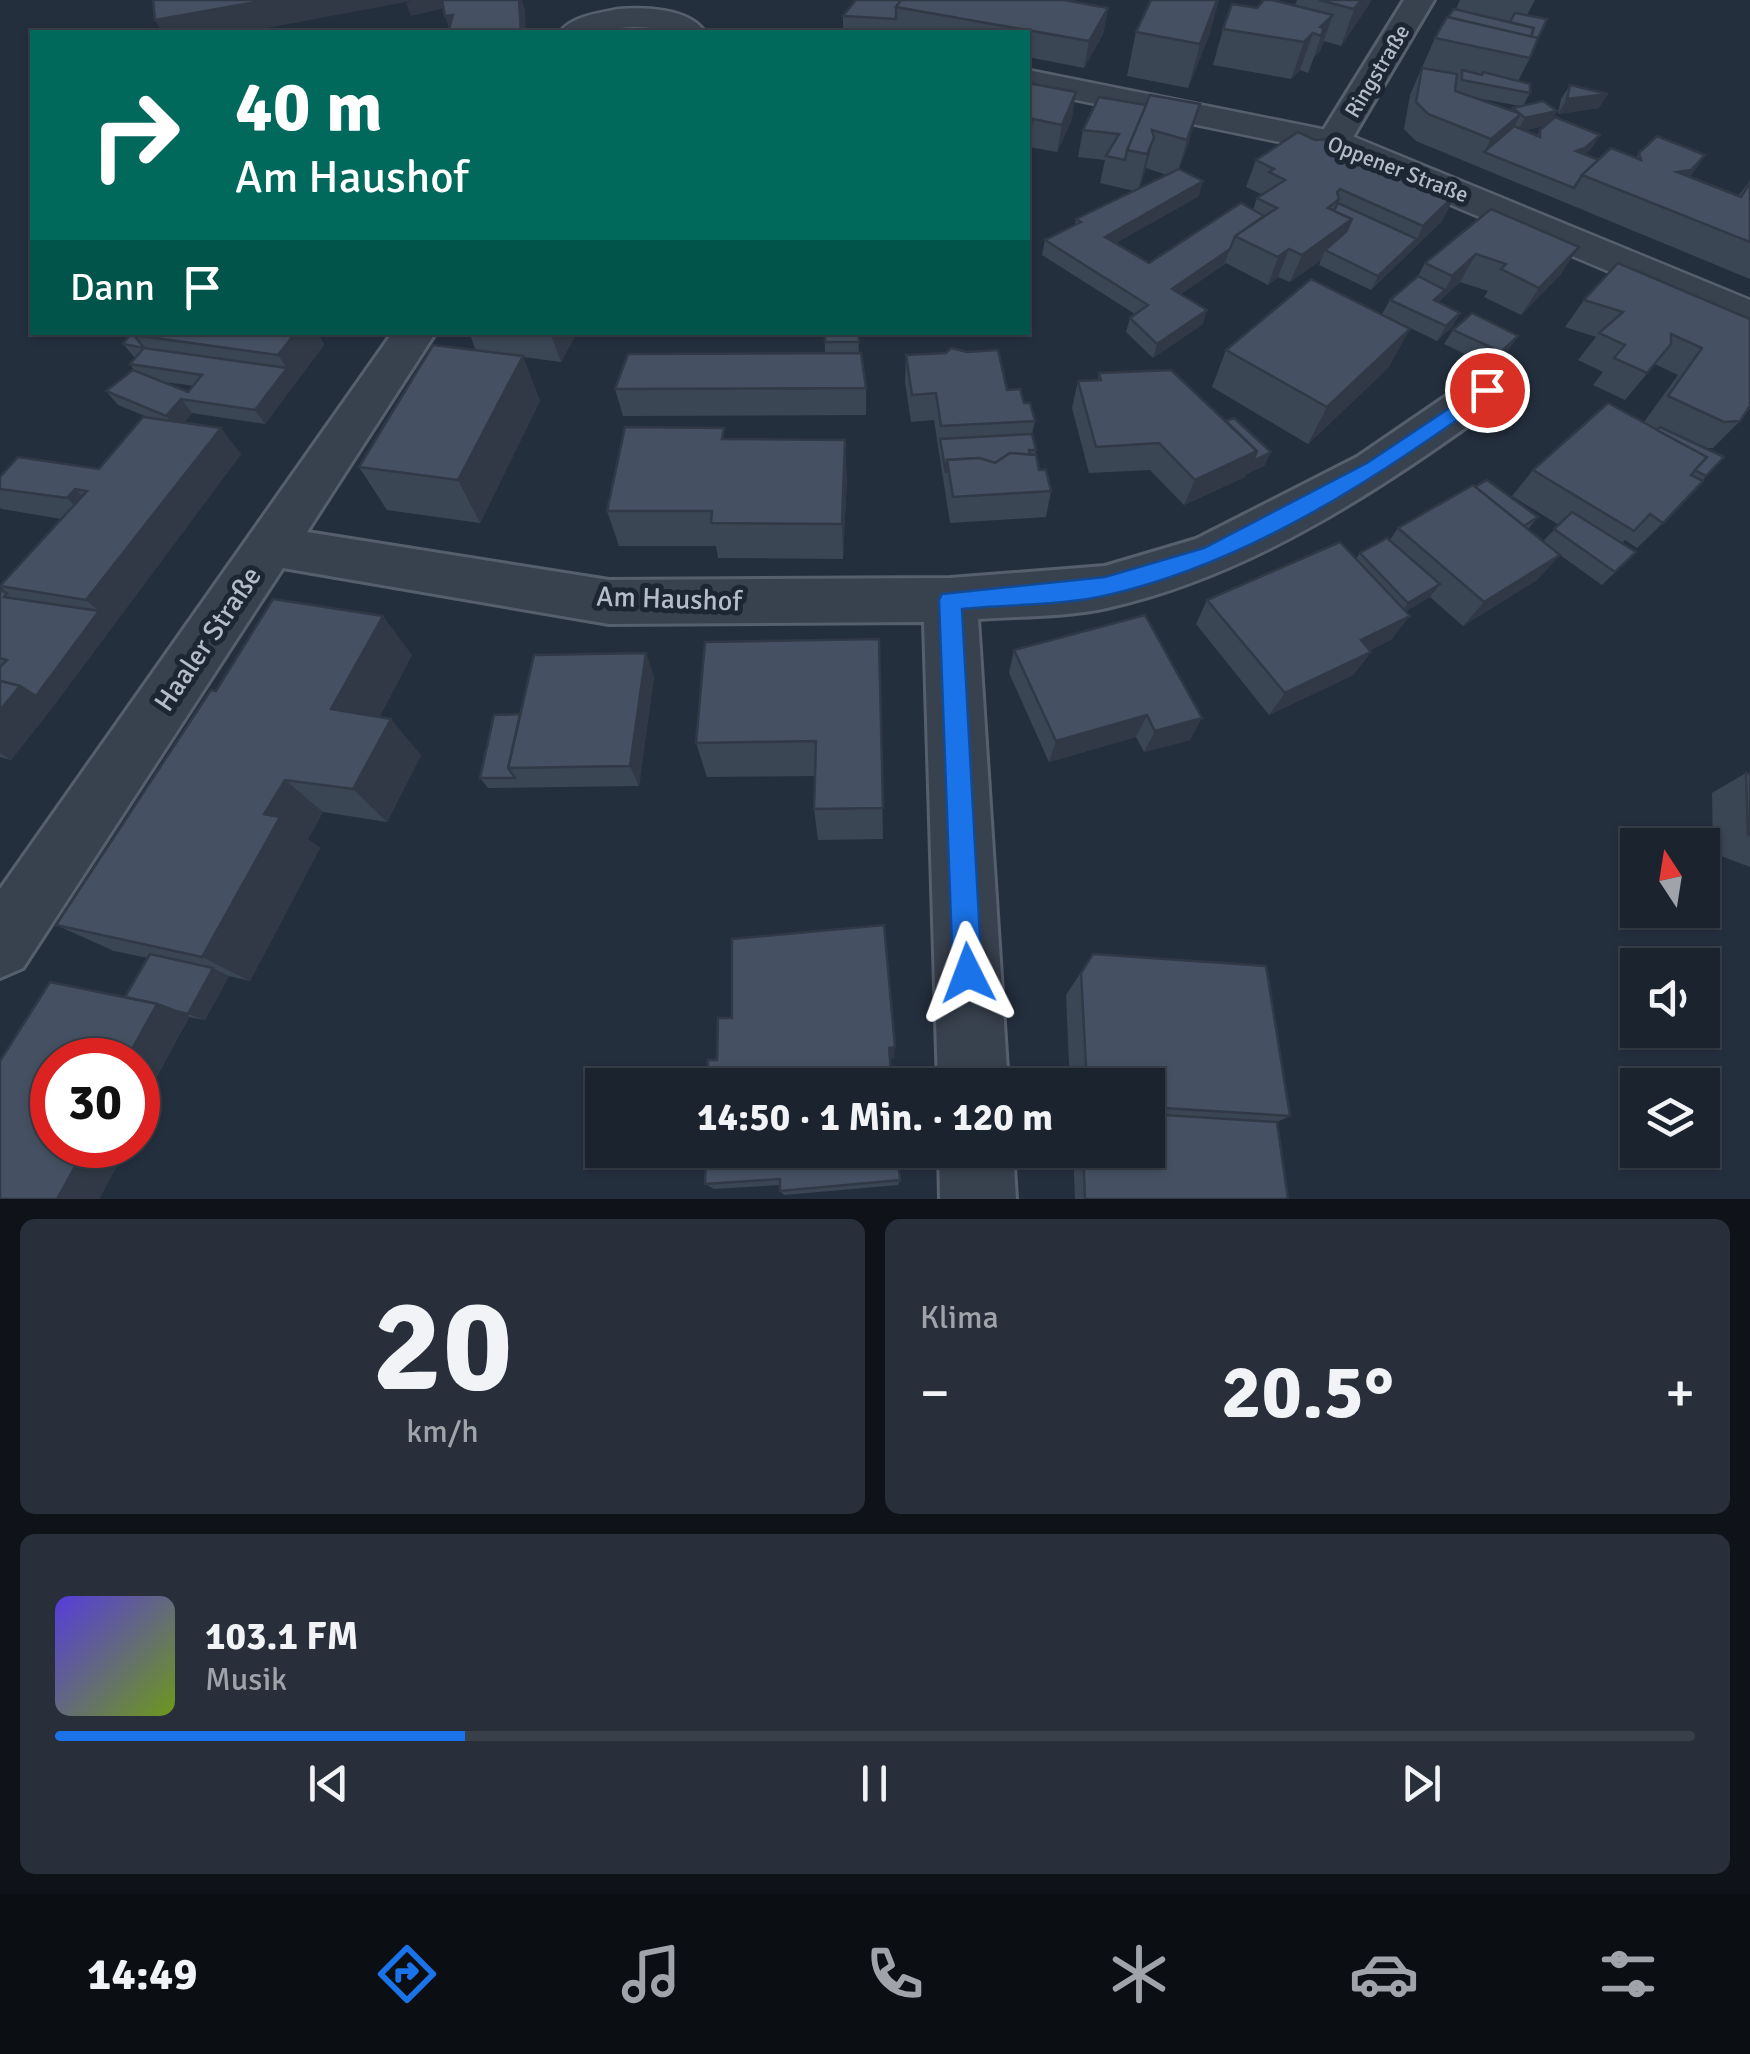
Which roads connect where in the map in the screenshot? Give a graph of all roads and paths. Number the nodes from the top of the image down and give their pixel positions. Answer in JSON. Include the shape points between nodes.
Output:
{"nodes":[{"id":1,"x":1419,"y":0,"type":"edge"},
{"id":2,"x":581,"y":19,"type":"edge"},
{"id":3,"x":684,"y":30,"type":"edge"},
{"id":4,"x":1030,"y":80,"type":"edge"},
{"id":5,"x":1334,"y":142,"type":"junction"},
{"id":6,"x":1750,"y":316,"type":"edge"},
{"id":7,"x":413,"y":335,"type":"edge"},
{"id":8,"x":1487,"y":390,"type":"dead end"},
{"id":9,"x":271,"y":546,"type":"junction"},
{"id":10,"x":950,"y":600,"type":"junction"},
{"id":11,"x":0,"y":944,"type":"edge"},
{"id":12,"x":972,"y":1068,"type":"edge"},
{"id":13,"x":977,"y":1168,"type":"edge"},
{"id":14,"x":978,"y":1199,"type":"edge"}],
"edges":[{"from":1,"to":5,"type":"street","name":"Ringstraße"},
{"from":2,"to":3,"type":"street","via":[[656,19]]},
{"from":4,"to":5,"type":"street","name":"Oppener Straße"},
{"from":5,"to":6,"type":"street","name":"Oppener Straße"},
{"from":7,"to":9,"type":"street","name":"Haaler Straße"},
{"from":8,"to":10,"type":"street","name":"Am Haushof","via":[[1374,468],[1210,555],[1105,586]]},
{"from":9,"to":10,"type":"street","name":"Am Haushof","via":[[609,602]]},
{"from":9,"to":11,"type":"street","name":"Haaler Straße"},
{"from":10,"to":12,"type":"street"},
{"from":13,"to":14,"type":"street"}]}
